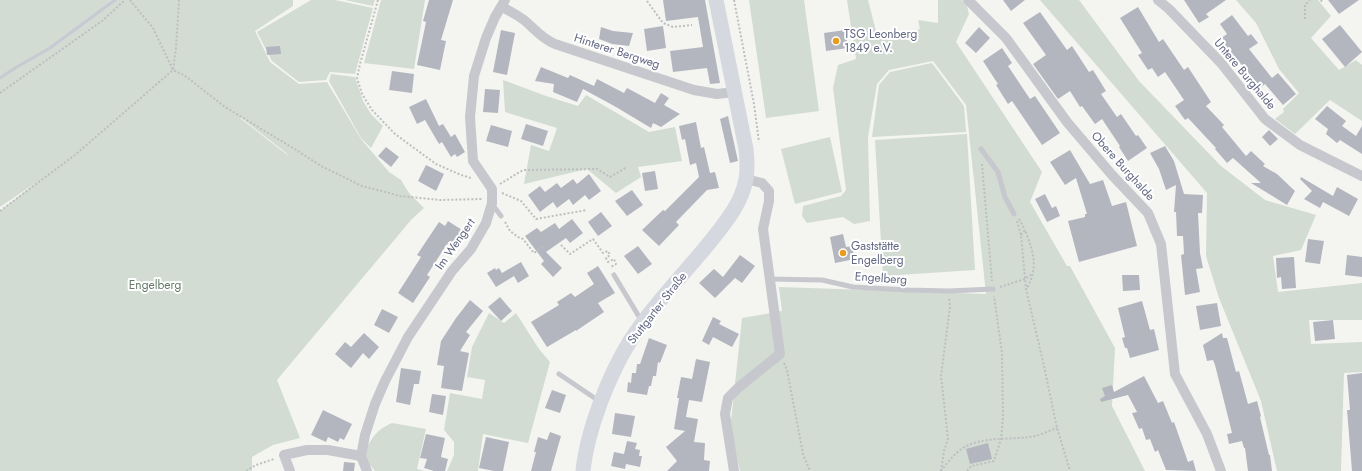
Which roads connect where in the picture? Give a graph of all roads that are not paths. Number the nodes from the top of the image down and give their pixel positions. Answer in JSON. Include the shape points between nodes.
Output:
{"nodes":[{"id":1,"x":716,"y":0,"type":"edge"},
{"id":2,"x":968,"y":0,"type":"edge"},
{"id":3,"x":1158,"y":0,"type":"edge"},
{"id":4,"x":504,"y":4,"type":"edge"},
{"id":5,"x":734,"y":92,"type":"junction"},
{"id":6,"x":981,"y":149,"type":"road end"},
{"id":7,"x":1362,"y":176,"type":"edge"},
{"id":8,"x":746,"y":179,"type":"junction"},
{"id":9,"x":490,"y":193,"type":"junction"},
{"id":10,"x":1014,"y":214,"type":"road end"},
{"id":11,"x":501,"y":216,"type":"road end"},
{"id":12,"x":614,"y":275,"type":"road end"},
{"id":13,"x":770,"y":279,"type":"junction"},
{"id":14,"x":993,"y":289,"type":"road end"},
{"id":15,"x":643,"y":323,"type":"junction"},
{"id":16,"x":559,"y":374,"type":"dead end"},
{"id":17,"x":601,"y":403,"type":"junction"},
{"id":18,"x":361,"y":456,"type":"junction"},
{"id":19,"x":290,"y":471,"type":"edge"},
{"id":20,"x":367,"y":471,"type":"edge"},
{"id":21,"x":583,"y":471,"type":"edge"},
{"id":22,"x":734,"y":471,"type":"edge"},
{"id":23,"x":1221,"y":471,"type":"edge"}],
"edges":[{"from":1,"to":5,"type":"main road","name":"Stuttgarter Straße"},
{"from":2,"to":23,"type":"street","name":"Obere Burghalde","via":[[1006,38],[1067,122],[1148,213],[1161,244],[1175,374],[1207,434]]},
{"from":3,"to":7,"type":"street","name":"Untere Burghalde","via":[[1221,63],[1265,119],[1300,145]]},
{"from":4,"to":5,"type":"street","name":"Hinterer Bergweg","via":[[540,35],[555,44],[694,90],[717,94]]},
{"from":4,"to":9,"type":"street","via":[[486,38],[474,76],[470,117],[473,161]]},
{"from":5,"to":8,"type":"main road","name":"Stuttgarter Straße","via":[[746,149]]},
{"from":6,"to":10,"type":"lane","via":[[998,172],[1005,197]]},
{"from":8,"to":13,"type":"street","via":[[762,183],[769,191],[763,229]]},
{"from":8,"to":15,"type":"main road","name":"Stuttgarter Straße","via":[[735,207],[719,231]]},
{"from":9,"to":11,"type":"lane"},
{"from":9,"to":18,"type":"street","name":"Im Wengert","via":[[486,222],[471,249],[452,271],[405,343],[375,404]]},
{"from":12,"to":15,"type":"lane"},
{"from":13,"to":14,"type":"lane","name":"Engelberg","via":[[822,280],[853,287],[949,291]]},
{"from":13,"to":22,"type":"street","via":[[780,354],[728,398],[725,414]]},
{"from":15,"to":17,"type":"main road","name":"Stuttgarter Straße","via":[[630,341]]},
{"from":16,"to":17,"type":"lane"},
{"from":17,"to":21,"type":"main road","name":"Stuttgarter Straße"},
{"from":18,"to":19,"type":"street","via":[[328,450],[307,450],[284,455]]},
{"from":18,"to":20,"type":"street"}]}
